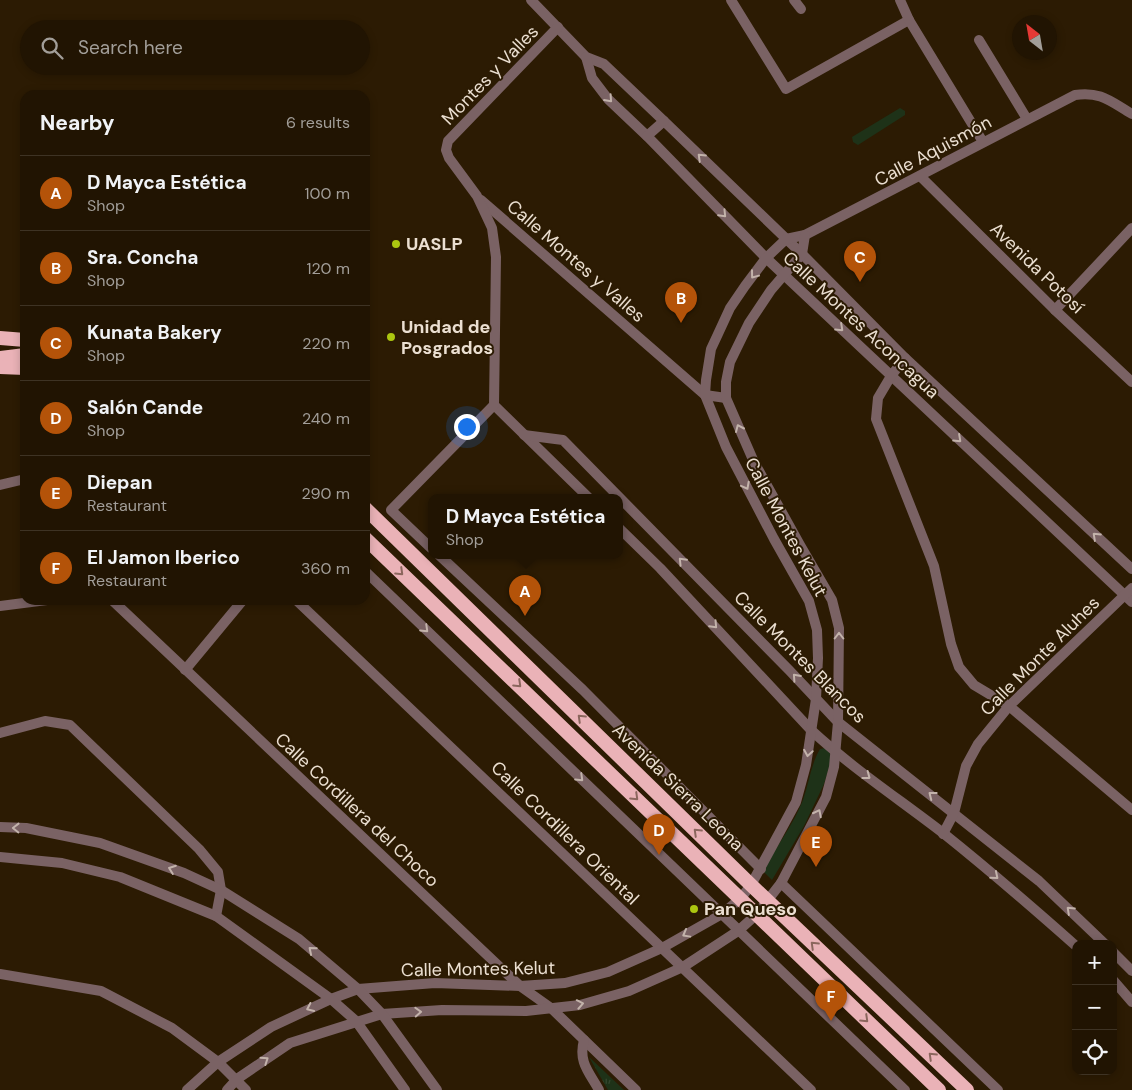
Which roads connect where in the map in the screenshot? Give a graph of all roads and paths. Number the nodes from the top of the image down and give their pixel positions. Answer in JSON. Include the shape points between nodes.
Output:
{"nodes":[{"id":1,"x":531,"y":0,"type":"edge"},
{"id":2,"x":731,"y":0,"type":"edge"},
{"id":3,"x":794,"y":0,"type":"edge"},
{"id":4,"x":900,"y":0,"type":"edge"},
{"id":5,"x":801,"y":9,"type":"dead end"},
{"id":6,"x":909,"y":20,"type":"junction"},
{"id":7,"x":558,"y":27,"type":"junction"},
{"id":8,"x":980,"y":40,"type":"dead end"},
{"id":9,"x":586,"y":57,"type":"junction"},
{"id":10,"x":1132,"y":114,"type":"edge"},
{"id":11,"x":1027,"y":119,"type":"junction"},
{"id":12,"x":664,"y":121,"type":"junction"},
{"id":13,"x":647,"y":136,"type":"junction"},
{"id":14,"x":983,"y":142,"type":"junction"},
{"id":15,"x":920,"y":176,"type":"junction"},
{"id":16,"x":476,"y":196,"type":"junction"},
{"id":17,"x":1131,"y":230,"type":"edge"},
{"id":18,"x":806,"y":235,"type":"junction"},
{"id":19,"x":786,"y":239,"type":"junction"},
{"id":20,"x":802,"y":254,"type":"junction"},
{"id":21,"x":766,"y":258,"type":"junction"},
{"id":22,"x":784,"y":276,"type":"junction"},
{"id":23,"x":1055,"y":310,"type":"junction"},
{"id":24,"x":0,"y":338,"type":"edge"},
{"id":25,"x":20,"y":340,"type":"edge"},
{"id":26,"x":20,"y":356,"type":"edge"},
{"id":27,"x":0,"y":358,"type":"edge"},
{"id":28,"x":906,"y":358,"type":"junction"},
{"id":29,"x":0,"y":367,"type":"edge"},
{"id":30,"x":20,"y":368,"type":"edge"},
{"id":31,"x":891,"y":376,"type":"junction"},
{"id":32,"x":1132,"y":382,"type":"edge"},
{"id":33,"x":705,"y":395,"type":"junction"},
{"id":34,"x":726,"y":398,"type":"junction"},
{"id":35,"x":494,"y":405,"type":"junction"},
{"id":36,"x":524,"y":435,"type":"junction"},
{"id":37,"x":20,"y":480,"type":"edge"},
{"id":38,"x":0,"y":485,"type":"edge"},
{"id":39,"x":585,"y":494,"type":"edge"},
{"id":40,"x":616,"y":494,"type":"edge"},
{"id":41,"x":623,"y":501,"type":"edge"},
{"id":42,"x":370,"y":513,"type":"edge"},
{"id":43,"x":623,"y":532,"type":"edge"},
{"id":44,"x":370,"y":543,"type":"edge"},
{"id":45,"x":428,"y":545,"type":"edge"},
{"id":46,"x":443,"y":559,"type":"edge"},
{"id":47,"x":1132,"y":569,"type":"edge"},
{"id":48,"x":370,"y":576,"type":"edge"},
{"id":49,"x":1130,"y":595,"type":"edge"},
{"id":50,"x":20,"y":603,"type":"edge"},
{"id":51,"x":117,"y":605,"type":"edge"},
{"id":52,"x":240,"y":605,"type":"edge"},
{"id":53,"x":301,"y":605,"type":"edge"},
{"id":54,"x":0,"y":606,"type":"edge"},
{"id":55,"x":185,"y":670,"type":"junction"},
{"id":56,"x":816,"y":700,"type":"junction"},
{"id":57,"x":1009,"y":706,"type":"junction"},
{"id":58,"x":838,"y":722,"type":"junction"},
{"id":59,"x":811,"y":730,"type":"junction"},
{"id":60,"x":0,"y":733,"type":"edge"},
{"id":61,"x":836,"y":753,"type":"junction"},
{"id":62,"x":627,"y":764,"type":"junction"},
{"id":63,"x":615,"y":777,"type":"junction"},
{"id":64,"x":1132,"y":810,"type":"edge"},
{"id":65,"x":954,"y":813,"type":"junction"},
{"id":66,"x":0,"y":827,"type":"edge"},
{"id":67,"x":943,"y":834,"type":"junction"},
{"id":68,"x":0,"y":857,"type":"edge"},
{"id":69,"x":761,"y":869,"type":"junction"},
{"id":70,"x":781,"y":883,"type":"junction"},
{"id":71,"x":751,"y":885,"type":"junction"},
{"id":72,"x":221,"y":890,"type":"junction"},
{"id":73,"x":741,"y":898,"type":"junction"},
{"id":74,"x":768,"y":901,"type":"junction"},
{"id":75,"x":722,"y":914,"type":"junction"},
{"id":76,"x":757,"y":914,"type":"junction"},
{"id":77,"x":216,"y":916,"type":"junction"},
{"id":78,"x":738,"y":931,"type":"junction"},
{"id":79,"x":1101,"y":940,"type":"edge"},
{"id":80,"x":1072,"y":942,"type":"edge"},
{"id":81,"x":662,"y":948,"type":"junction"},
{"id":82,"x":1117,"y":956,"type":"edge"},
{"id":83,"x":683,"y":967,"type":"junction"},
{"id":84,"x":1132,"y":971,"type":"edge"},
{"id":85,"x":0,"y":974,"type":"edge"},
{"id":86,"x":1117,"y":985,"type":"edge"},
{"id":87,"x":520,"y":986,"type":"junction"},
{"id":88,"x":358,"y":989,"type":"junction"},
{"id":89,"x":331,"y":998,"type":"junction"},
{"id":90,"x":1132,"y":1002,"type":"edge"},
{"id":91,"x":550,"y":1008,"type":"junction"},
{"id":92,"x":382,"y":1014,"type":"junction"},
{"id":93,"x":356,"y":1021,"type":"junction"},
{"id":94,"x":584,"y":1040,"type":"junction"},
{"id":95,"x":218,"y":1062,"type":"junction"},
{"id":96,"x":237,"y":1079,"type":"junction"},
{"id":97,"x":187,"y":1090,"type":"edge"},
{"id":98,"x":227,"y":1090,"type":"edge"},
{"id":99,"x":246,"y":1090,"type":"edge"},
{"id":100,"x":406,"y":1090,"type":"edge"},
{"id":101,"x":437,"y":1090,"type":"edge"},
{"id":102,"x":599,"y":1090,"type":"edge"},
{"id":103,"x":636,"y":1090,"type":"edge"},
{"id":104,"x":812,"y":1090,"type":"edge"},
{"id":105,"x":905,"y":1090,"type":"edge"},
{"id":106,"x":939,"y":1090,"type":"edge"},
{"id":107,"x":967,"y":1090,"type":"edge"},
{"id":108,"x":998,"y":1090,"type":"edge"}],
"edges":[{"from":1,"to":7,"type":"street","name":"Calle Montes Aconcagua"},
{"from":2,"to":6,"type":"street","via":[[786,89]]},
{"from":3,"to":5,"type":"street"},
{"from":4,"to":6,"type":"street"},
{"from":6,"to":14,"type":"street"},
{"from":7,"to":9,"type":"street","name":"Calle Montes Aconcagua"},
{"from":7,"to":16,"type":"street","name":"Montes y Valles","via":[[448,141],[446,150],[449,158]]},
{"from":8,"to":11,"type":"street"},
{"from":9,"to":12,"type":"street","name":"Calle Montes Aconcagua","via":[[604,64]]},
{"from":9,"to":13,"type":"street","name":"Calle Montes Aconcagua","one_way":true,"via":[[592,78],[608,99]]},
{"from":10,"to":11,"type":"street","name":"Calle Aquismón","via":[[1101,96],[1088,93],[1075,95]]},
{"from":11,"to":14,"type":"street","name":"Calle Aquismón"},
{"from":12,"to":13,"type":"street"},
{"from":19,"to":12,"type":"street","name":"Calle Montes Aconcagua","one_way":true},
{"from":13,"to":21,"type":"street","name":"Calle Montes Aconcagua","one_way":true},
{"from":14,"to":15,"type":"street","name":"Calle Aquismón"},
{"from":15,"to":18,"type":"street","name":"Calle Aquismón"},
{"from":15,"to":23,"type":"street","name":"Avenida Potosí"},
{"from":16,"to":33,"type":"street","name":"Calle Montes y Valles"},
{"from":16,"to":35,"type":"street","via":[[492,228],[496,257]]},
{"from":17,"to":23,"type":"street"},
{"from":18,"to":19,"type":"street","name":"Calle Aquismón"},
{"from":18,"to":20,"type":"street"},
{"from":19,"to":20,"type":"street","name":"Calle Montes Aconcagua"},
{"from":19,"to":21,"type":"street","name":"Calle Montes Kelut"},
{"from":20,"to":22,"type":"street","name":"Calle Montes Kelut"},
{"from":20,"to":28,"type":"street","name":"Calle Montes Aconcagua"},
{"from":21,"to":22,"type":"street","name":"Calle Montes Aconcagua"},
{"from":21,"to":33,"type":"street","name":"Calle Montes Kelut","one_way":true,"via":[[730,308],[711,349]]},
{"from":22,"to":31,"type":"street","name":"Calle Montes Aconcagua","one_way":true},
{"from":22,"to":34,"type":"street","name":"Calle Montes Kelut","via":[[748,323],[730,362]]},
{"from":23,"to":32,"type":"street","name":"Avenida Potosí"},
{"from":24,"to":25,"type":"highway"},
{"from":26,"to":27,"type":"highway"},
{"from":28,"to":31,"type":"street"},
{"from":47,"to":28,"type":"street","name":"Calle Montes Aconcagua","one_way":true},
{"from":29,"to":30,"type":"highway"},
{"from":31,"to":49,"type":"street","name":"Calle Montes Aconcagua","one_way":true},
{"from":31,"to":57,"type":"street","via":[[878,398],[876,419],[934,566],[959,667],[974,686]]},
{"from":33,"to":34,"type":"street"},
{"from":33,"to":56,"type":"street","name":"Calle Montes Kelut","one_way":true,"via":[[726,447],[808,601],[817,630]]},
{"from":58,"to":34,"type":"street","name":"Calle Montes Kelut","one_way":true,"via":[[839,628],[832,600],[754,462]]},
{"from":35,"to":36,"type":"street"},
{"from":35,"to":45,"type":"street","via":[[391,510]]},
{"from":36,"to":39,"type":"street"},
{"from":40,"to":36,"type":"street","name":"Calle Montes Blancos","one_way":true,"via":[[563,440]]},
{"from":37,"to":38,"type":"street"},
{"from":56,"to":41,"type":"street","name":"Calle Montes Blancos","one_way":true},
{"from":62,"to":42,"type":"highway","name":"Avenida Sierra Leona","one_way":true},
{"from":43,"to":59,"type":"street","one_way":true},
{"from":44,"to":63,"type":"highway","name":"Avenida Sierra Leona","one_way":true},
{"from":46,"to":69,"type":"street","name":"Avenida Sierra Leona","via":[[583,690]]},
{"from":48,"to":75,"type":"street","one_way":true},
{"from":49,"to":57,"type":"street","name":"Calle Monte Aluhes"},
{"from":50,"to":54,"type":"street"},
{"from":51,"to":55,"type":"street","name":"Calle Cordillera del Choco"},
{"from":52,"to":55,"type":"street"},
{"from":53,"to":81,"type":"street","name":"Calle Cordillera Oriental"},
{"from":55,"to":87,"type":"street","name":"Calle Cordillera del Choco"},
{"from":56,"to":58,"type":"street","name":"Calle Montes Blancos"},
{"from":56,"to":59,"type":"street","name":"Calle Montes Kelut"},
{"from":57,"to":64,"type":"street"},
{"from":57,"to":65,"type":"street","name":"Calle Monte Aluhes","via":[[978,744],[966,766]]},
{"from":58,"to":61,"type":"street","name":"Calle Montes Kelut"},
{"from":65,"to":58,"type":"street","name":"Calle Montes Blancos","one_way":true},
{"from":59,"to":61,"type":"street"},
{"from":59,"to":69,"type":"street","name":"Calle Montes Kelut","one_way":true,"via":[[796,802]]},
{"from":60,"to":72,"type":"street","via":[[45,721],[70,725],[199,849],[218,872]]},
{"from":61,"to":67,"type":"street","one_way":true},
{"from":70,"to":61,"type":"street","name":"Calle Montes Kelut","one_way":true,"via":[[826,797]]},
{"from":62,"to":63,"type":"highway"},
{"from":71,"to":62,"type":"highway","name":"Avenida Sierra Leona","one_way":true},
{"from":63,"to":73,"type":"highway","name":"Avenida Sierra Leona","one_way":true},
{"from":65,"to":67,"type":"street","name":"Calle Monte Aluhes"},
{"from":79,"to":65,"type":"street","name":"Calle Montes Blancos","one_way":true,"via":[[1039,881]]},
{"from":72,"to":66,"type":"street","one_way":true,"via":[[100,843],[26,828]]},
{"from":67,"to":80,"type":"street","one_way":true},
{"from":68,"to":77,"type":"street","via":[[62,863],[120,877]]},
{"from":69,"to":71,"type":"street","name":"Calle Montes Kelut"},
{"from":70,"to":74,"type":"street","name":"Calle Montes Kelut"},
{"from":70,"to":108,"type":"street"},
{"from":71,"to":73,"type":"street","name":"Calle Montes Kelut"},
{"from":71,"to":74,"type":"highway","name":"Avenida Sierra Leona"},
{"from":72,"to":77,"type":"street"},
{"from":88,"to":72,"type":"street","one_way":true,"via":[[299,939]]},
{"from":73,"to":75,"type":"street","name":"Calle Montes Kelut"},
{"from":73,"to":76,"type":"highway","name":"Avenida Sierra Leona"},
{"from":74,"to":76,"type":"street","name":"Calle Montes Kelut"},
{"from":107,"to":74,"type":"highway","name":"Avenida Sierra Leona","one_way":true},
{"from":75,"to":78,"type":"street"},
{"from":75,"to":81,"type":"street","name":"Calle Montes Kelut","one_way":true},
{"from":76,"to":78,"type":"street","name":"Calle Montes Kelut"},
{"from":76,"to":106,"type":"highway","name":"Avenida Sierra Leona","one_way":true},
{"from":77,"to":89,"type":"street"},
{"from":78,"to":83,"type":"street","name":"Calle Montes Kelut"},
{"from":78,"to":105,"type":"street"},
{"from":81,"to":83,"type":"street","name":"Calle Cordillera Oriental"},
{"from":81,"to":87,"type":"street","name":"Calle Montes Kelut","via":[[608,972],[565,983]]},
{"from":82,"to":84,"type":"street"},
{"from":91,"to":83,"type":"street","name":"Calle Montes Kelut","one_way":true,"via":[[580,1005],[629,991]]},
{"from":83,"to":104,"type":"street","name":"Calle Cordillera Oriental"},
{"from":85,"to":95,"type":"street","via":[[101,991],[172,1028]]},
{"from":86,"to":90,"type":"street"},
{"from":87,"to":88,"type":"street","name":"Calle Montes Kelut","via":[[435,983]]},
{"from":87,"to":91,"type":"street","name":"Calle Cordillera del Choco"},
{"from":88,"to":89,"type":"street","name":"Calle Montes Kelut"},
{"from":88,"to":92,"type":"street"},
{"from":89,"to":93,"type":"street"},
{"from":89,"to":95,"type":"street","name":"Calle Montes Kelut","one_way":true,"via":[[271,1027]]},
{"from":92,"to":91,"type":"street","name":"Calle Montes Kelut","one_way":true,"via":[[442,1010],[517,1012]]},
{"from":91,"to":94,"type":"street","name":"Calle Cordillera del Choco"},
{"from":92,"to":93,"type":"street","name":"Calle Montes Kelut"},
{"from":92,"to":101,"type":"street"},
{"from":96,"to":93,"type":"street","name":"Calle Montes Kelut","one_way":true,"via":[[290,1043]]},
{"from":93,"to":100,"type":"street"},
{"from":94,"to":102,"type":"street","via":[[582,1061]]},
{"from":94,"to":103,"type":"street","name":"Calle Cordillera del Choco"},
{"from":95,"to":96,"type":"street"},
{"from":95,"to":97,"type":"street","name":"Calle Montes Kelut"},
{"from":96,"to":98,"type":"street","name":"Calle Montes Kelut"},
{"from":96,"to":99,"type":"street"}]}
